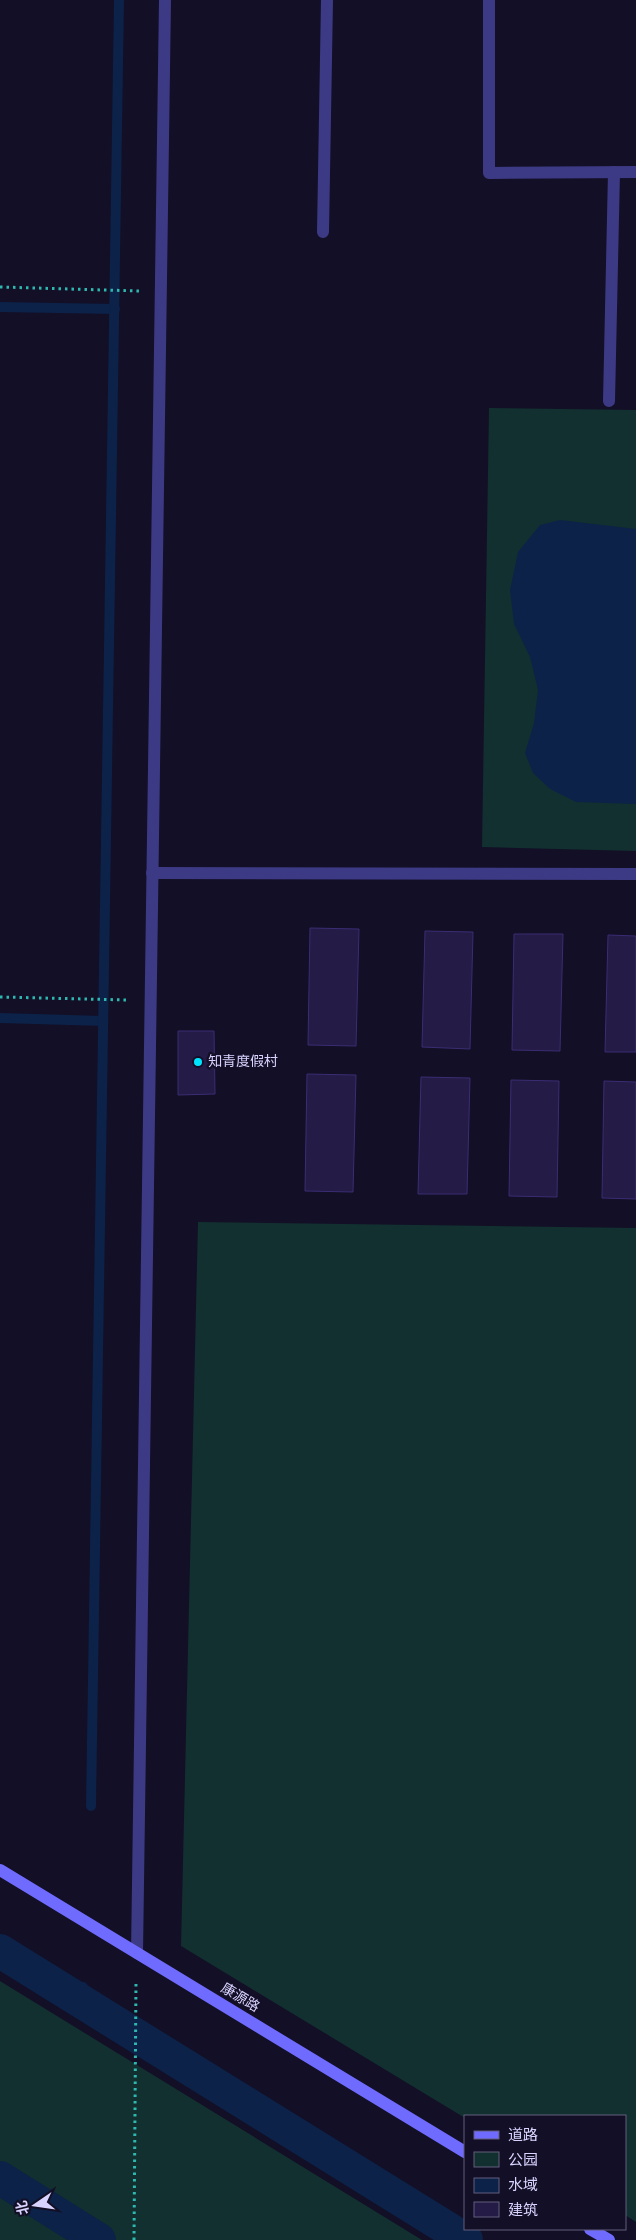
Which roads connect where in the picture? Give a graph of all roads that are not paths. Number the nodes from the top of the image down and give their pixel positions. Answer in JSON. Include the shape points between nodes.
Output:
{"nodes":[{"id":1,"x":165,"y":0,"type":"edge"},
{"id":2,"x":327,"y":0,"type":"edge"},
{"id":3,"x":489,"y":0,"type":"edge"},
{"id":4,"x":614,"y":172,"type":"junction"},
{"id":5,"x":636,"y":172,"type":"edge"},
{"id":6,"x":323,"y":232,"type":"dead end"},
{"id":7,"x":609,"y":401,"type":"dead end"},
{"id":8,"x":152,"y":872,"type":"junction"},
{"id":9,"x":636,"y":874,"type":"edge"},
{"id":10,"x":0,"y":1870,"type":"edge"},
{"id":11,"x":137,"y":1953,"type":"junction"},
{"id":12,"x":464,"y":2151,"type":"edge"},
{"id":13,"x":592,"y":2230,"type":"edge"},
{"id":14,"x":609,"y":2240,"type":"edge"}],
"edges":[{"from":1,"to":8,"type":"street"},
{"from":2,"to":6,"type":"street"},
{"from":3,"to":4,"type":"street","via":[[488,173]]},
{"from":4,"to":5,"type":"street"},
{"from":4,"to":7,"type":"street"},
{"from":8,"to":9,"type":"street"},
{"from":8,"to":11,"type":"street"},
{"from":10,"to":11,"type":"street","name":"康源路"},
{"from":11,"to":12,"type":"street","name":"康源路"},
{"from":13,"to":14,"type":"street"}]}
